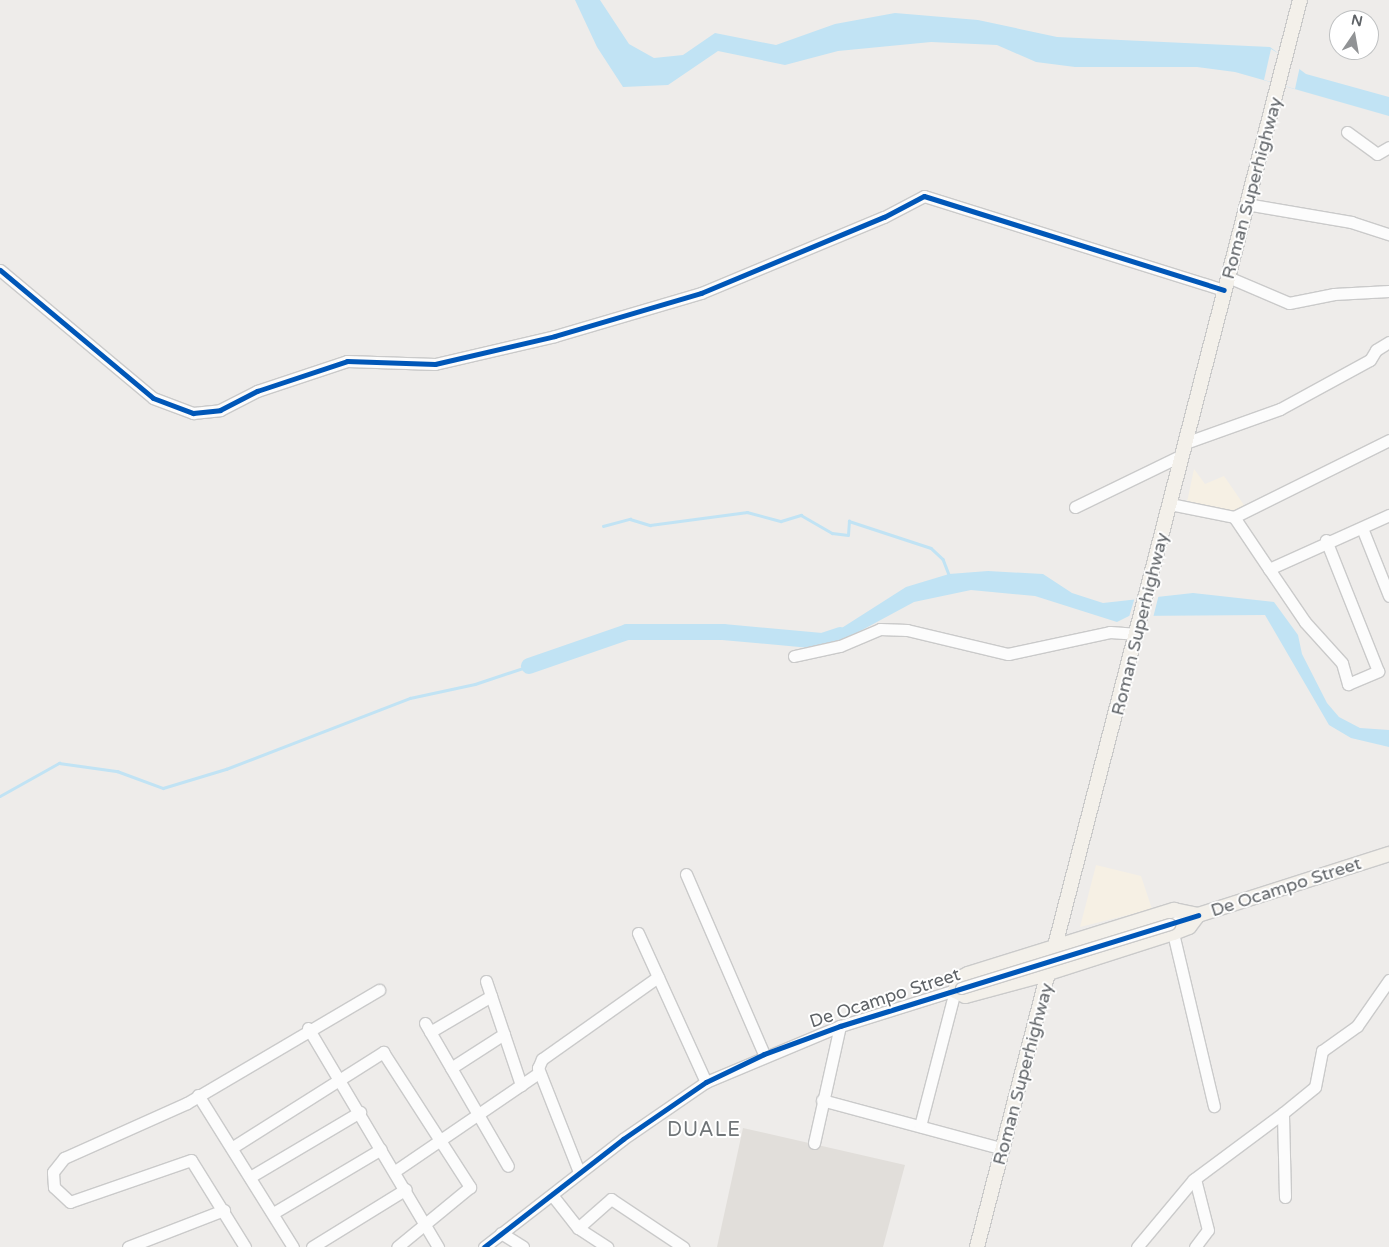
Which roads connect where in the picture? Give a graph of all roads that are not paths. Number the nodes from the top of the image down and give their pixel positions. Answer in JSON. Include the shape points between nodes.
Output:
{"nodes":[{"id":1,"x":1300,"y":0,"type":"edge"},
{"id":2,"x":1347,"y":132,"type":"dead end"},
{"id":3,"x":1389,"y":147,"type":"edge"},
{"id":4,"x":1246,"y":204,"type":"junction"},
{"id":5,"x":1389,"y":234,"type":"edge"},
{"id":6,"x":0,"y":270,"type":"edge"},
{"id":7,"x":1226,"y":284,"type":"junction"},
{"id":8,"x":1389,"y":291,"type":"edge"},
{"id":9,"x":1389,"y":342,"type":"edge"},
{"id":10,"x":1389,"y":440,"type":"edge"},
{"id":11,"x":1184,"y":449,"type":"junction"},
{"id":12,"x":1170,"y":504,"type":"junction"},
{"id":13,"x":1075,"y":507,"type":"dead end"},
{"id":14,"x":1389,"y":515,"type":"edge"},
{"id":15,"x":1234,"y":517,"type":"junction"},
{"id":16,"x":1362,"y":528,"type":"junction"},
{"id":17,"x":1326,"y":540,"type":"junction"},
{"id":18,"x":1269,"y":569,"type":"junction"},
{"id":19,"x":1389,"y":596,"type":"edge"},
{"id":20,"x":1139,"y":627,"type":"junction"},
{"id":21,"x":794,"y":656,"type":"dead end"},
{"id":22,"x":1389,"y":854,"type":"edge"},
{"id":23,"x":686,"y":874,"type":"dead end"},
{"id":24,"x":1198,"y":915,"type":"junction"},
{"id":25,"x":1171,"y":929,"type":"junction"},
{"id":26,"x":638,"y":934,"type":"dead end"},
{"id":27,"x":1055,"y":947,"type":"junction"},
{"id":28,"x":1050,"y":972,"type":"junction"},
{"id":29,"x":658,"y":977,"type":"junction"},
{"id":30,"x":486,"y":980,"type":"dead end"},
{"id":31,"x":1389,"y":980,"type":"edge"},
{"id":32,"x":958,"y":989,"type":"junction"},
{"id":33,"x":379,"y":990,"type":"dead end"},
{"id":34,"x":491,"y":996,"type":"junction"},
{"id":35,"x":840,"y":1026,"type":"junction"},
{"id":36,"x":308,"y":1028,"type":"junction"},
{"id":37,"x":504,"y":1034,"type":"junction"},
{"id":38,"x":764,"y":1054,"type":"junction"},
{"id":39,"x":451,"y":1068,"type":"junction"},
{"id":40,"x":537,"y":1074,"type":"junction"},
{"id":41,"x":341,"y":1079,"type":"junction"},
{"id":42,"x":706,"y":1082,"type":"junction"},
{"id":43,"x":521,"y":1085,"type":"junction"},
{"id":44,"x":198,"y":1095,"type":"junction"},
{"id":45,"x":822,"y":1100,"type":"junction"},
{"id":46,"x":1214,"y":1106,"type":"dead end"},
{"id":47,"x":360,"y":1112,"type":"junction"},
{"id":48,"x":1282,"y":1113,"type":"junction"},
{"id":49,"x":478,"y":1115,"type":"junction"},
{"id":50,"x":920,"y":1126,"type":"junction"},
{"id":51,"x":440,"y":1140,"type":"junction"},
{"id":52,"x":814,"y":1143,"type":"dead end"},
{"id":53,"x":233,"y":1147,"type":"junction"},
{"id":54,"x":1004,"y":1148,"type":"junction"},
{"id":55,"x":381,"y":1149,"type":"junction"},
{"id":56,"x":508,"y":1166,"type":"dead end"},
{"id":57,"x":394,"y":1171,"type":"junction"},
{"id":58,"x":579,"y":1172,"type":"junction"},
{"id":59,"x":250,"y":1176,"type":"junction"},
{"id":60,"x":1195,"y":1179,"type":"junction"},
{"id":61,"x":406,"y":1189,"type":"junction"},
{"id":62,"x":552,"y":1195,"type":"junction"},
{"id":63,"x":1285,"y":1197,"type":"dead end"},
{"id":64,"x":224,"y":1210,"type":"junction"},
{"id":65,"x":275,"y":1212,"type":"junction"},
{"id":66,"x":424,"y":1224,"type":"junction"},
{"id":67,"x":578,"y":1228,"type":"junction"},
{"id":68,"x":501,"y":1233,"type":"junction"},
{"id":69,"x":149,"y":1243,"type":"edge"},
{"id":70,"x":128,"y":1247,"type":"edge"},
{"id":71,"x":245,"y":1247,"type":"edge"},
{"id":72,"x":294,"y":1247,"type":"edge"},
{"id":73,"x":312,"y":1247,"type":"edge"},
{"id":74,"x":397,"y":1247,"type":"edge"},
{"id":75,"x":438,"y":1247,"type":"edge"},
{"id":76,"x":484,"y":1247,"type":"edge"},
{"id":77,"x":523,"y":1247,"type":"edge"},
{"id":78,"x":607,"y":1247,"type":"edge"},
{"id":79,"x":683,"y":1247,"type":"edge"},
{"id":80,"x":977,"y":1247,"type":"edge"},
{"id":81,"x":1137,"y":1247,"type":"edge"},
{"id":82,"x":1194,"y":1247,"type":"edge"}],
"edges":[{"from":1,"to":4,"type":"main road","name":"Roman Superhighway"},
{"from":2,"to":3,"type":"street","via":[[1377,154]]},
{"from":4,"to":5,"type":"street","via":[[1351,222]]},
{"from":4,"to":7,"type":"main road","name":"Roman Superhighway"},
{"from":6,"to":7,"type":"street","via":[[153,398],[193,414],[220,410],[257,392],[347,362],[435,364],[555,336],[701,293],[884,217],[924,196]]},
{"from":7,"to":8,"type":"street","via":[[1289,303],[1334,294]]},
{"from":7,"to":11,"type":"main road","name":"Roman Superhighway"},
{"from":9,"to":11,"type":"street","via":[[1376,350],[1370,360],[1280,409]]},
{"from":10,"to":15,"type":"street"},
{"from":11,"to":12,"type":"main road","name":"Roman Superhighway"},
{"from":11,"to":13,"type":"street"},
{"from":12,"to":15,"type":"street"},
{"from":12,"to":20,"type":"main road","name":"Roman Superhighway"},
{"from":14,"to":16,"type":"street"},
{"from":15,"to":18,"type":"street"},
{"from":16,"to":17,"type":"street"},
{"from":16,"to":19,"type":"street"},
{"from":17,"to":18,"type":"street"},
{"from":17,"to":18,"type":"street","via":[[1378,671],[1348,684],[1342,663],[1305,622]]},
{"from":20,"to":21,"type":"street","via":[[1008,654],[907,630],[880,630],[840,646]]},
{"from":20,"to":27,"type":"main road","name":"Roman Superhighway"},
{"from":22,"to":24,"type":"main road","name":"De Ocampo Street"},
{"from":23,"to":38,"type":"street"},
{"from":24,"to":25,"type":"main road","via":[[1189,927]]},
{"from":24,"to":27,"type":"main road","via":[[1174,910]]},
{"from":25,"to":28,"type":"main road"},
{"from":25,"to":32,"type":"street","name":"De Ocampo Street","bridge":true},
{"from":25,"to":46,"type":"street"},
{"from":26,"to":29,"type":"street"},
{"from":27,"to":28,"type":"main road","name":"Roman Superhighway"},
{"from":27,"to":32,"type":"main road","via":[[962,976]]},
{"from":28,"to":32,"type":"main road","via":[[965,996]]},
{"from":28,"to":54,"type":"main road","name":"Roman Superhighway"},
{"from":29,"to":40,"type":"street","via":[[542,1059]]},
{"from":29,"to":42,"type":"street"},
{"from":30,"to":34,"type":"street"},
{"from":31,"to":48,"type":"street","via":[[1357,1026],[1322,1051],[1315,1087]]},
{"from":32,"to":35,"type":"street","name":"De Ocampo Street"},
{"from":32,"to":50,"type":"street"},
{"from":33,"to":36,"type":"street"},
{"from":34,"to":37,"type":"street"},
{"from":34,"to":39,"type":"street","via":[[428,1027]]},
{"from":35,"to":38,"type":"street","name":"De Ocampo Street"},
{"from":35,"to":45,"type":"street"},
{"from":36,"to":41,"type":"street"},
{"from":36,"to":44,"type":"street"},
{"from":37,"to":39,"type":"street"},
{"from":37,"to":43,"type":"street"},
{"from":38,"to":42,"type":"street","name":"De Ocampo Street"},
{"from":39,"to":49,"type":"street"},
{"from":40,"to":43,"type":"street"},
{"from":40,"to":58,"type":"street"},
{"from":41,"to":47,"type":"street"},
{"from":41,"to":51,"type":"street","via":[[383,1052]]},
{"from":41,"to":53,"type":"street"},
{"from":42,"to":58,"type":"street","name":"De Ocampo Street"},
{"from":43,"to":49,"type":"street"},
{"from":44,"to":53,"type":"street"},
{"from":44,"to":64,"type":"street","via":[[64,1158],[53,1172],[54,1187],[70,1202],[190,1160]]},
{"from":45,"to":50,"type":"street"},
{"from":45,"to":52,"type":"street"},
{"from":47,"to":55,"type":"street"},
{"from":47,"to":59,"type":"street"},
{"from":48,"to":60,"type":"street"},
{"from":48,"to":63,"type":"street"},
{"from":49,"to":51,"type":"street"},
{"from":49,"to":56,"type":"street"},
{"from":50,"to":54,"type":"street"},
{"from":51,"to":57,"type":"street"},
{"from":51,"to":66,"type":"street","via":[[470,1187]]},
{"from":53,"to":59,"type":"street"},
{"from":54,"to":80,"type":"main road","name":"Roman Superhighway"},
{"from":55,"to":57,"type":"street"},
{"from":55,"to":65,"type":"street"},
{"from":57,"to":61,"type":"street"},
{"from":58,"to":62,"type":"street","name":"De Ocampo Street"},
{"from":59,"to":65,"type":"street"},
{"from":60,"to":81,"type":"street"},
{"from":60,"to":82,"type":"street","via":[[1208,1230]]},
{"from":61,"to":66,"type":"street"},
{"from":61,"to":73,"type":"street"},
{"from":62,"to":67,"type":"street"},
{"from":62,"to":68,"type":"street","name":"De Ocampo Street"},
{"from":64,"to":69,"type":"street"},
{"from":64,"to":71,"type":"street"},
{"from":65,"to":72,"type":"street"},
{"from":66,"to":74,"type":"street"},
{"from":66,"to":75,"type":"street"},
{"from":67,"to":78,"type":"street"},
{"from":67,"to":79,"type":"street","via":[[611,1199]]},
{"from":68,"to":76,"type":"street","name":"De Ocampo Street"},
{"from":68,"to":77,"type":"street"},
{"from":69,"to":70,"type":"street"}]}
